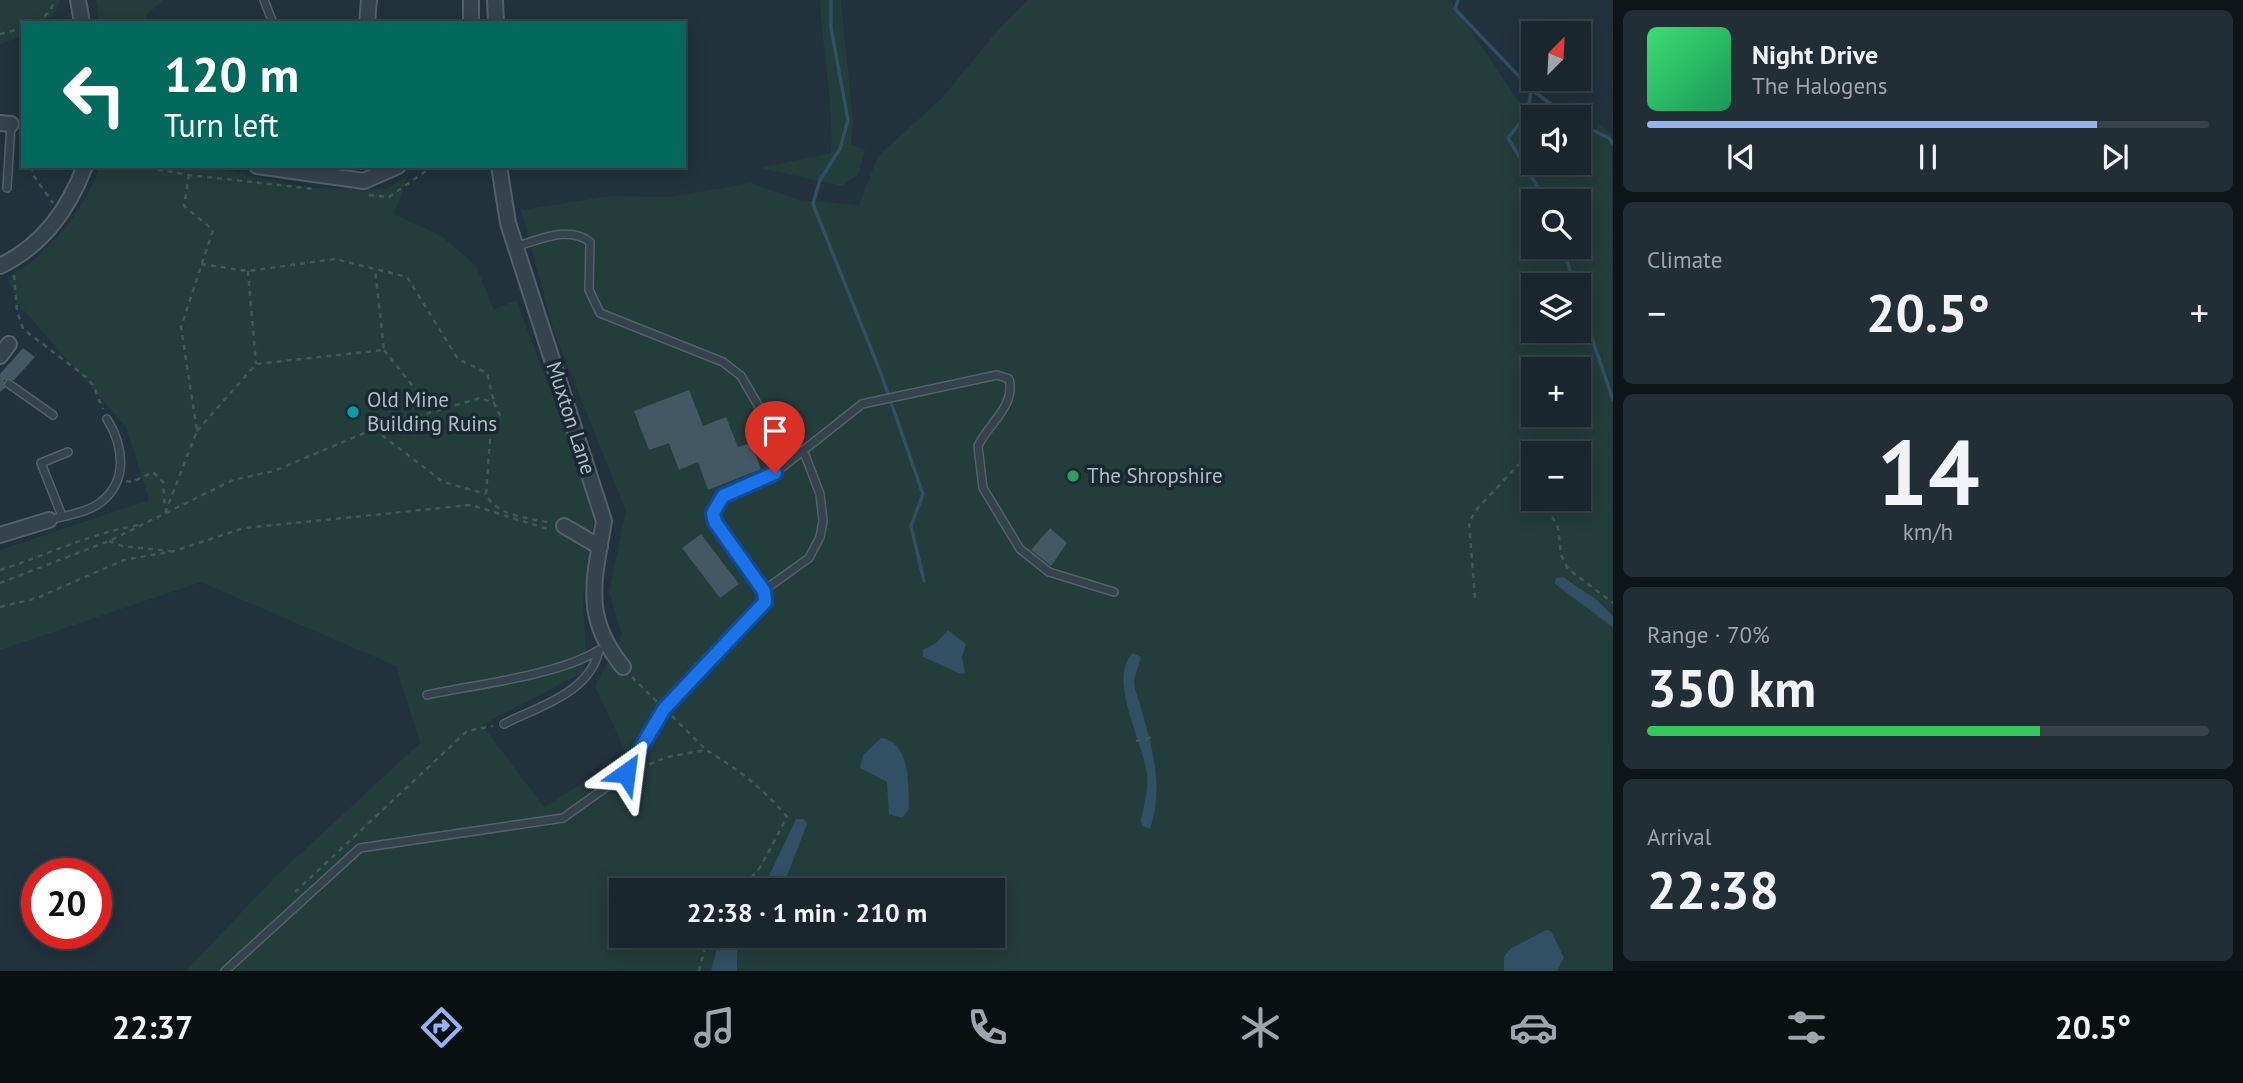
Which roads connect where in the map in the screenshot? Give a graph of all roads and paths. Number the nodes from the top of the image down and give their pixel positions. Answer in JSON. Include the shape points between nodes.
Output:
{"nodes":[{"id":1,"x":54,"y":0,"type":"edge"},
{"id":2,"x":78,"y":0,"type":"edge"},
{"id":3,"x":264,"y":0,"type":"edge"},
{"id":4,"x":369,"y":0,"type":"edge"},
{"id":5,"x":471,"y":0,"type":"edge"},
{"id":6,"x":495,"y":0,"type":"edge"},
{"id":7,"x":42,"y":19,"type":"junction"},
{"id":8,"x":40,"y":21,"type":"edge"},
{"id":9,"x":44,"y":21,"type":"edge"},
{"id":10,"x":82,"y":21,"type":"edge"},
{"id":11,"x":272,"y":21,"type":"edge"},
{"id":12,"x":368,"y":21,"type":"edge"},
{"id":13,"x":471,"y":21,"type":"edge"},
{"id":14,"x":496,"y":21,"type":"edge"},
{"id":15,"x":21,"y":29,"type":"edge"},
{"id":16,"x":0,"y":34,"type":"edge"},
{"id":17,"x":6,"y":123,"type":"edge"},
{"id":18,"x":32,"y":168,"type":"edge"},
{"id":19,"x":84,"y":168,"type":"edge"},
{"id":20,"x":148,"y":168,"type":"edge"},
{"id":21,"x":271,"y":168,"type":"edge"},
{"id":22,"x":393,"y":168,"type":"edge"},
{"id":23,"x":430,"y":168,"type":"edge"},
{"id":24,"x":499,"y":168,"type":"edge"},
{"id":25,"x":189,"y":176,"type":"junction"},
{"id":26,"x":7,"y":188,"type":"dead end"},
{"id":27,"x":323,"y":190,"type":"dead end"},
{"id":28,"x":363,"y":194,"type":"dead end"},
{"id":29,"x":63,"y":213,"type":"junction"},
{"id":30,"x":517,"y":246,"type":"junction"},
{"id":31,"x":5,"y":263,"type":"edge"},
{"id":32,"x":201,"y":264,"type":"junction"},
{"id":33,"x":375,"y":269,"type":"junction"},
{"id":34,"x":248,"y":271,"type":"junction"},
{"id":35,"x":9,"y":344,"type":"dead end"},
{"id":36,"x":384,"y":350,"type":"junction"},
{"id":37,"x":0,"y":356,"type":"edge"},
{"id":38,"x":256,"y":363,"type":"junction"},
{"id":39,"x":9,"y":384,"type":"dead end"},
{"id":40,"x":494,"y":403,"type":"junction"},
{"id":41,"x":439,"y":408,"type":"junction"},
{"id":42,"x":53,"y":415,"type":"dead end"},
{"id":43,"x":107,"y":419,"type":"joint"},
{"id":44,"x":374,"y":429,"type":"junction"},
{"id":45,"x":197,"y":431,"type":"junction"},
{"id":46,"x":801,"y":450,"type":"junction"},
{"id":47,"x":68,"y":453,"type":"dead end"},
{"id":48,"x":1521,"y":464,"type":"edge"},
{"id":49,"x":117,"y":479,"type":"junction"},
{"id":50,"x":486,"y":494,"type":"junction"},
{"id":51,"x":1549,"y":511,"type":"edge"},
{"id":52,"x":165,"y":513,"type":"junction"},
{"id":53,"x":55,"y":518,"type":"junction"},
{"id":54,"x":142,"y":524,"type":"junction"},
{"id":55,"x":561,"y":529,"type":"junction"},
{"id":56,"x":1,"y":532,"type":"edge"},
{"id":57,"x":109,"y":541,"type":"junction"},
{"id":58,"x":600,"y":547,"type":"junction"},
{"id":59,"x":174,"y":551,"type":"junction"},
{"id":60,"x":0,"y":570,"type":"edge"},
{"id":61,"x":0,"y":583,"type":"edge"},
{"id":62,"x":764,"y":591,"type":"junction"},
{"id":63,"x":1114,"y":592,"type":"dead end"},
{"id":64,"x":1475,"y":598,"type":"dead end"},
{"id":65,"x":1613,"y":603,"type":"edge"},
{"id":66,"x":0,"y":607,"type":"edge"},
{"id":67,"x":602,"y":647,"type":"junction"},
{"id":68,"x":622,"y":667,"type":"dead end"},
{"id":69,"x":427,"y":695,"type":"dead end"},
{"id":70,"x":503,"y":724,"type":"joint"},
{"id":71,"x":1153,"y":737,"type":"dead end"},
{"id":72,"x":1136,"y":741,"type":"dead end"},
{"id":73,"x":626,"y":773,"type":"junction"},
{"id":74,"x":751,"y":878,"type":"edge"},
{"id":75,"x":290,"y":897,"type":"dead end"},
{"id":76,"x":705,"y":948,"type":"edge"},
{"id":77,"x":225,"y":971,"type":"edge"},
{"id":78,"x":699,"y":971,"type":"edge"}],
"edges":[{"from":1,"to":7,"type":"path"},
{"from":2,"to":10,"type":"street"},
{"from":3,"to":11,"type":"lane"},
{"from":4,"to":12,"type":"street"},
{"from":5,"to":13,"type":"street"},
{"from":6,"to":14,"type":"street"},
{"from":7,"to":8,"type":"path"},
{"from":7,"to":9,"type":"path"},
{"from":15,"to":16,"type":"path"},
{"from":17,"to":26,"type":"lane"},
{"from":18,"to":29,"type":"path","via":[[47,198]]},
{"from":19,"to":29,"type":"street"},
{"from":20,"to":25,"type":"path"},
{"from":21,"to":22,"type":"street","via":[[364,181]]},
{"from":23,"to":28,"type":"path","via":[[389,197]]},
{"from":24,"to":30,"type":"street","name":"Muxton Lane","via":[[508,223]]},
{"from":25,"to":27,"type":"path"},
{"from":25,"to":32,"type":"path","via":[[184,206],[213,230]]},
{"from":29,"to":31,"type":"street","via":[[37,241]]},
{"from":30,"to":46,"type":"lane","via":[[555,234],[586,239],[590,242],[589,290],[600,313],[723,362],[741,376],[773,430]]},
{"from":30,"to":58,"type":"street","name":"Muxton Lane","via":[[604,521]]},
{"from":31,"to":43,"type":"path","via":[[23,329],[86,377]]},
{"from":32,"to":34,"type":"path"},
{"from":32,"to":45,"type":"path","via":[[181,327]]},
{"from":33,"to":34,"type":"path","via":[[335,259]]},
{"from":33,"to":36,"type":"path"},
{"from":33,"to":40,"type":"path","via":[[407,277],[458,359],[488,373]]},
{"from":34,"to":38,"type":"path"},
{"from":35,"to":37,"type":"street"},
{"from":36,"to":38,"type":"path"},
{"from":36,"to":41,"type":"path","via":[[415,389]]},
{"from":38,"to":45,"type":"path"},
{"from":39,"to":42,"type":"lane"},
{"from":40,"to":41,"type":"path","via":[[480,398]]},
{"from":40,"to":50,"type":"path","via":[[500,415],[489,440]]},
{"from":41,"to":44,"type":"path"},
{"from":43,"to":49,"type":"lane","via":[[120,439],[122,466]]},
{"from":44,"to":50,"type":"path","via":[[443,482]]},
{"from":44,"to":52,"type":"path","via":[[274,471],[233,480]]},
{"from":45,"to":52,"type":"path"},
{"from":46,"to":62,"type":"lane","via":[[820,494],[820,537],[809,558]]},
{"from":46,"to":62,"type":"lane","via":[[775,473],[723,496],[713,513]]},
{"from":46,"to":63,"type":"lane","via":[[862,404],[1003,376],[1009,379],[1010,396],[978,446],[983,488],[1020,549],[1049,572]]},
{"from":47,"to":53,"type":"lane","via":[[41,463]]},
{"from":48,"to":64,"type":"path","via":[[1469,522]]},
{"from":49,"to":52,"type":"path","via":[[132,482],[153,472],[163,482]]},
{"from":49,"to":53,"type":"lane","via":[[100,504]]},
{"from":50,"to":55,"type":"path","via":[[495,508]]},
{"from":51,"to":65,"type":"path","via":[[1567,569]]},
{"from":52,"to":54,"type":"path"},
{"from":53,"to":56,"type":"street"},
{"from":54,"to":57,"type":"path"},
{"from":54,"to":60,"type":"path","via":[[103,531]]},
{"from":55,"to":58,"type":"street"},
{"from":55,"to":59,"type":"path","via":[[471,505],[244,528]]},
{"from":57,"to":59,"type":"path"},
{"from":57,"to":61,"type":"path"},
{"from":58,"to":67,"type":"street","name":"Muxton Lane","via":[[594,614]]},
{"from":59,"to":66,"type":"path","via":[[124,560],[37,598]]},
{"from":62,"to":73,"type":"lane","via":[[765,602],[664,709]]},
{"from":67,"to":68,"type":"street","name":"Muxton Lane"},
{"from":67,"to":69,"type":"lane","via":[[554,668]]},
{"from":67,"to":70,"type":"lane","via":[[582,683]]},
{"from":70,"to":75,"type":"path","via":[[467,731]]},
{"from":71,"to":72,"type":"path"},
{"from":73,"to":74,"type":"path","via":[[667,757],[706,750],[765,791],[786,817]]},
{"from":73,"to":77,"type":"lane","via":[[563,818],[360,848]]},
{"from":76,"to":78,"type":"path"}]}
